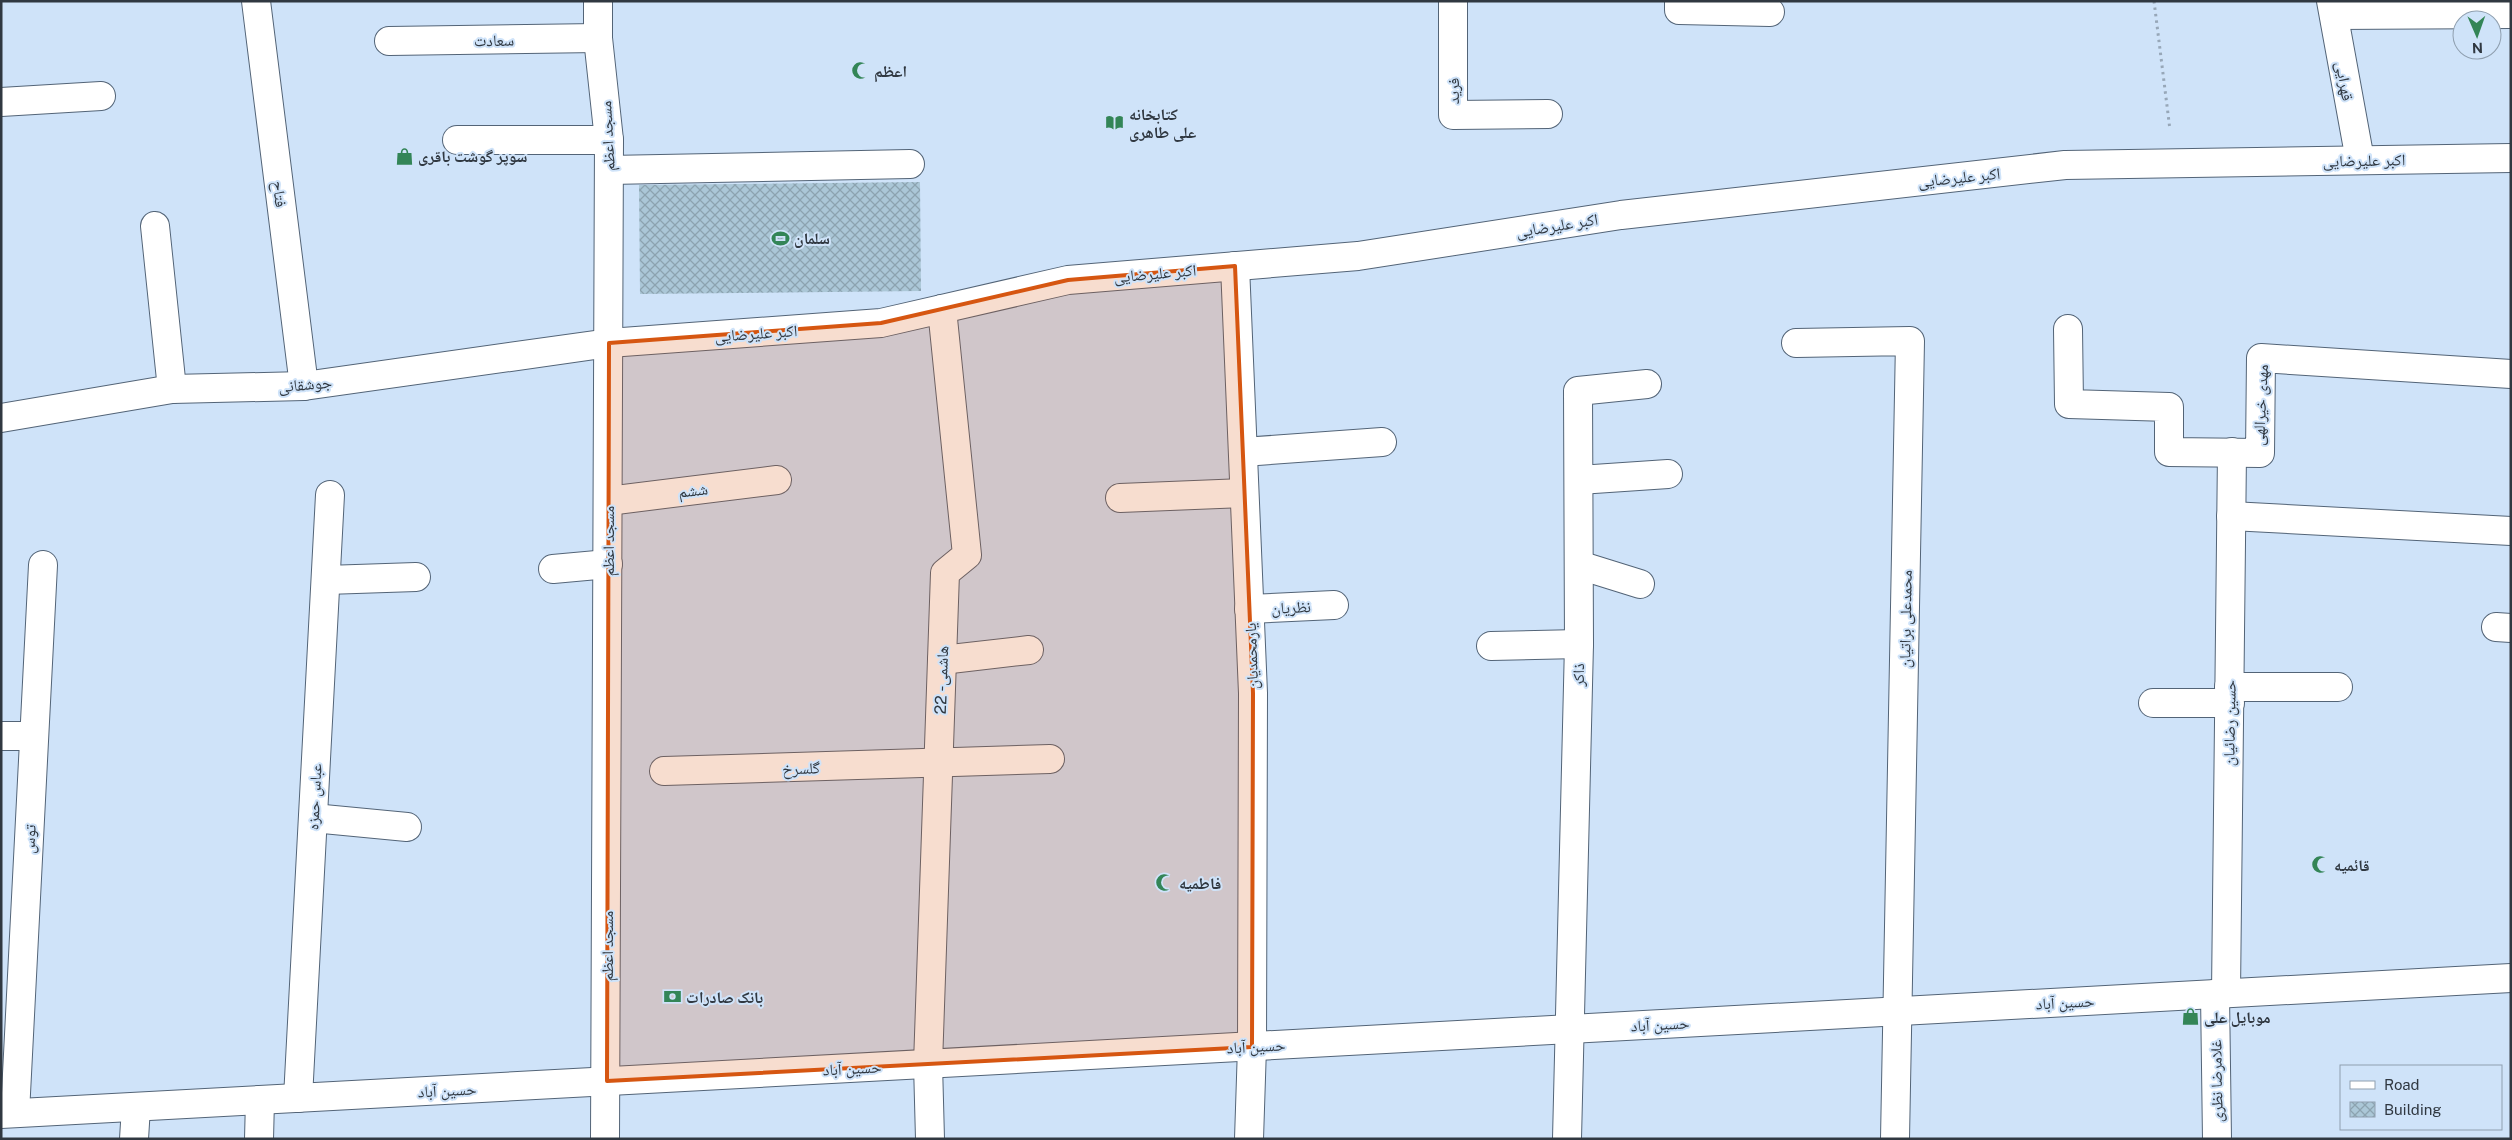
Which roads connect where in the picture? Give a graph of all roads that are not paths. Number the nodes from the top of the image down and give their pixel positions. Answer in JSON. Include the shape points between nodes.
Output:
{"nodes":[{"id":1,"x":256,"y":1,"type":"edge"},
{"id":2,"x":598,"y":1,"type":"edge"},
{"id":3,"x":1452,"y":1,"type":"edge"},
{"id":4,"x":1679,"y":1,"type":"edge"},
{"id":5,"x":2333,"y":8,"type":"edge"},
{"id":6,"x":1770,"y":12,"type":"dead end"},
{"id":7,"x":2511,"y":14,"type":"edge"},
{"id":8,"x":598,"y":38,"type":"junction"},
{"id":9,"x":389,"y":41,"type":"dead end"},
{"id":10,"x":102,"y":96,"type":"dead end"},
{"id":11,"x":1,"y":102,"type":"edge"},
{"id":12,"x":1548,"y":114,"type":"dead end"},
{"id":13,"x":457,"y":140,"type":"dead end"},
{"id":14,"x":609,"y":140,"type":"junction"},
{"id":15,"x":2511,"y":158,"type":"edge"},
{"id":16,"x":2360,"y":160,"type":"junction"},
{"id":17,"x":910,"y":164,"type":"dead end"},
{"id":18,"x":609,"y":170,"type":"junction"},
{"id":19,"x":155,"y":226,"type":"dead end"},
{"id":20,"x":1234,"y":266,"type":"junction"},
{"id":21,"x":942,"y":309,"type":"junction"},
{"id":22,"x":2068,"y":329,"type":"dead end"},
{"id":23,"x":609,"y":343,"type":"junction"},
{"id":24,"x":1796,"y":343,"type":"dead end"},
{"id":25,"x":2511,"y":374,"type":"edge"},
{"id":26,"x":1647,"y":384,"type":"dead end"},
{"id":27,"x":304,"y":386,"type":"junction"},
{"id":28,"x":172,"y":388,"type":"junction"},
{"id":29,"x":1,"y":418,"type":"edge"},
{"id":30,"x":1382,"y":442,"type":"dead end"},
{"id":31,"x":1243,"y":452,"type":"junction"},
{"id":32,"x":2232,"y":452,"type":"junction"},
{"id":33,"x":1668,"y":474,"type":"dead end"},
{"id":34,"x":777,"y":480,"type":"dead end"},
{"id":35,"x":1579,"y":480,"type":"junction"},
{"id":36,"x":1244,"y":492,"type":"junction"},
{"id":37,"x":330,"y":495,"type":"dead end"},
{"id":38,"x":1120,"y":498,"type":"dead end"},
{"id":39,"x":608,"y":501,"type":"junction"},
{"id":40,"x":2231,"y":516,"type":"junction"},
{"id":41,"x":2511,"y":530,"type":"edge"},
{"id":42,"x":43,"y":564,"type":"dead end"},
{"id":43,"x":608,"y":564,"type":"junction"},
{"id":44,"x":1579,"y":565,"type":"junction"},
{"id":45,"x":553,"y":569,"type":"dead end"},
{"id":46,"x":416,"y":577,"type":"dead end"},
{"id":47,"x":326,"y":580,"type":"junction"},
{"id":48,"x":1640,"y":584,"type":"dead end"},
{"id":49,"x":1334,"y":605,"type":"dead end"},
{"id":50,"x":1249,"y":610,"type":"junction"},
{"id":51,"x":1579,"y":644,"type":"junction"},
{"id":52,"x":1491,"y":646,"type":"dead end"},
{"id":53,"x":1029,"y":650,"type":"dead end"},
{"id":54,"x":942,"y":660,"type":"junction"},
{"id":55,"x":2338,"y":687,"type":"dead end"},
{"id":56,"x":2230,"y":695,"type":"junction"},
{"id":57,"x":2153,"y":703,"type":"dead end"},
{"id":58,"x":1,"y":736,"type":"edge"},
{"id":59,"x":34,"y":736,"type":"junction"},
{"id":60,"x":1050,"y":758,"type":"dead end"},
{"id":61,"x":938,"y":764,"type":"junction"},
{"id":62,"x":664,"y":771,"type":"dead end"},
{"id":63,"x":313,"y":818,"type":"junction"},
{"id":64,"x":407,"y":827,"type":"dead end"},
{"id":65,"x":2511,"y":978,"type":"edge"},
{"id":66,"x":2220,"y":994,"type":"junction"},
{"id":67,"x":11,"y":1000,"type":"edge"},
{"id":68,"x":1898,"y":1011,"type":"junction"},
{"id":69,"x":1569,"y":1029,"type":"junction"},
{"id":70,"x":1252,"y":1046,"type":"junction"},
{"id":71,"x":928,"y":1064,"type":"junction"},
{"id":72,"x":606,"y":1081,"type":"junction"},
{"id":73,"x":298,"y":1098,"type":"junction"},
{"id":74,"x":260,"y":1100,"type":"junction"},
{"id":75,"x":136,"y":1107,"type":"junction"},
{"id":76,"x":8,"y":1114,"type":"edge"},
{"id":77,"x":134,"y":1139,"type":"edge"},
{"id":78,"x":259,"y":1139,"type":"edge"},
{"id":79,"x":605,"y":1139,"type":"edge"},
{"id":80,"x":930,"y":1139,"type":"edge"},
{"id":81,"x":1249,"y":1139,"type":"edge"},
{"id":82,"x":1567,"y":1139,"type":"edge"},
{"id":83,"x":1895,"y":1139,"type":"edge"},
{"id":84,"x":2217,"y":1139,"type":"edge"}],
"edges":[{"from":1,"to":27,"type":"street","name":"فتاح"},
{"from":2,"to":8,"type":"street","name":"مسجد اعظم"},
{"from":3,"to":12,"type":"street","name":"فرید","via":[[1454,115]]},
{"from":4,"to":6,"type":"street","via":[[1679,10]]},
{"from":5,"to":7,"type":"street"},
{"from":5,"to":16,"type":"street","name":"قهرایی"},
{"from":8,"to":9,"type":"street","name":"سعادت"},
{"from":8,"to":14,"type":"street","name":"مسجد اعظم"},
{"from":10,"to":11,"type":"street"},
{"from":13,"to":14,"type":"street"},
{"from":14,"to":18,"type":"street","name":"مسجد اعظم"},
{"from":15,"to":16,"type":"street","name":"اکبر علیرضایی"},
{"from":16,"to":20,"type":"street","name":"اکبر علیرضایی","via":[[2065,165],[1621,215],[1358,256]]},
{"from":17,"to":18,"type":"street"},
{"from":18,"to":23,"type":"street","name":"مسجد اعظم"},
{"from":19,"to":28,"type":"street"},
{"from":20,"to":21,"type":"street","name":"اکبر علیرضایی","via":[[1068,280]]},
{"from":20,"to":31,"type":"street","name":"یارمحمدیان"},
{"from":21,"to":23,"type":"street","name":"اکبر علیرضایی","via":[[881,324]]},
{"from":21,"to":54,"type":"street","name":"هاشمی - 22","via":[[967,555],[945,573]]},
{"from":22,"to":32,"type":"street","name":"مهدی خیرالهی","via":[[2069,404],[2169,407],[2169,452]]},
{"from":23,"to":27,"type":"street","name":"جوشقانی"},
{"from":23,"to":39,"type":"street","name":"مسجد اعظم"},
{"from":24,"to":68,"type":"street","name":"محمدعلی براتیان","via":[[1910,341]]},
{"from":25,"to":32,"type":"street","name":"مهدی خیرالهی","via":[[2261,358],[2260,453]]},
{"from":26,"to":35,"type":"street","name":"ذاکر","via":[[1578,391]]},
{"from":27,"to":28,"type":"street","name":"جوشقانی"},
{"from":28,"to":29,"type":"street","name":"جوشقانی"},
{"from":30,"to":31,"type":"street"},
{"from":31,"to":36,"type":"street","name":"یارمحمدیان"},
{"from":32,"to":40,"type":"street","name":"حسین رضائیان"},
{"from":33,"to":35,"type":"street"},
{"from":34,"to":39,"type":"street","name":"ششم"},
{"from":35,"to":44,"type":"street","name":"ذاکر"},
{"from":36,"to":38,"type":"street"},
{"from":36,"to":50,"type":"street","name":"یارمحمدیان"},
{"from":37,"to":47,"type":"street","name":"عباس حمزه"},
{"from":39,"to":43,"type":"street","name":"مسجد اعظم"},
{"from":40,"to":41,"type":"street"},
{"from":40,"to":56,"type":"street","name":"حسین رضائیان"},
{"from":42,"to":59,"type":"street","name":"توس"},
{"from":43,"to":45,"type":"street"},
{"from":43,"to":72,"type":"street","name":"مسجد اعظم"},
{"from":44,"to":48,"type":"street"},
{"from":44,"to":51,"type":"street","name":"ذاکر"},
{"from":46,"to":47,"type":"street"},
{"from":47,"to":63,"type":"street","name":"عباس حمزه"},
{"from":49,"to":50,"type":"street","name":"نظریان"},
{"from":50,"to":70,"type":"street","name":"یارمحمدیان","via":[[1253,693]]},
{"from":51,"to":52,"type":"street"},
{"from":51,"to":69,"type":"street","name":"ذاکر"},
{"from":53,"to":54,"type":"street"},
{"from":54,"to":61,"type":"street","name":"هاشمی - 22"},
{"from":55,"to":56,"type":"street"},
{"from":56,"to":57,"type":"street"},
{"from":56,"to":66,"type":"street","name":"حسین رضائیان"},
{"from":58,"to":59,"type":"street"},
{"from":59,"to":67,"type":"street","name":"توس"},
{"from":60,"to":61,"type":"street","name":"گلسرخ"},
{"from":61,"to":62,"type":"street","name":"گلسرخ"},
{"from":61,"to":71,"type":"street","name":"هاشمی - 22"},
{"from":63,"to":64,"type":"street"},
{"from":63,"to":73,"type":"street","name":"عباس حمزه"},
{"from":65,"to":66,"type":"street","name":"حسین آباد"},
{"from":66,"to":68,"type":"street","name":"حسین آباد"},
{"from":66,"to":84,"type":"street","name":"غلامرضا نظری"},
{"from":67,"to":76,"type":"street","name":"توس"},
{"from":68,"to":69,"type":"street","name":"حسین آباد"},
{"from":68,"to":83,"type":"street"},
{"from":69,"to":70,"type":"street","name":"حسین آباد"},
{"from":69,"to":82,"type":"street","name":"ذاکر"},
{"from":70,"to":71,"type":"street","name":"حسین آباد"},
{"from":70,"to":81,"type":"street","name":"یارمحمدیان"},
{"from":71,"to":72,"type":"street","name":"حسین آباد"},
{"from":71,"to":80,"type":"street","name":"هاشمی - 22"},
{"from":72,"to":73,"type":"street","name":"حسین آباد"},
{"from":72,"to":79,"type":"street","name":"مسجد اعظم"},
{"from":73,"to":74,"type":"street","name":"حسین آباد"},
{"from":74,"to":75,"type":"street","name":"حسین آباد"},
{"from":74,"to":78,"type":"street"},
{"from":75,"to":76,"type":"street","name":"حسین آباد"},
{"from":75,"to":77,"type":"street"}]}
